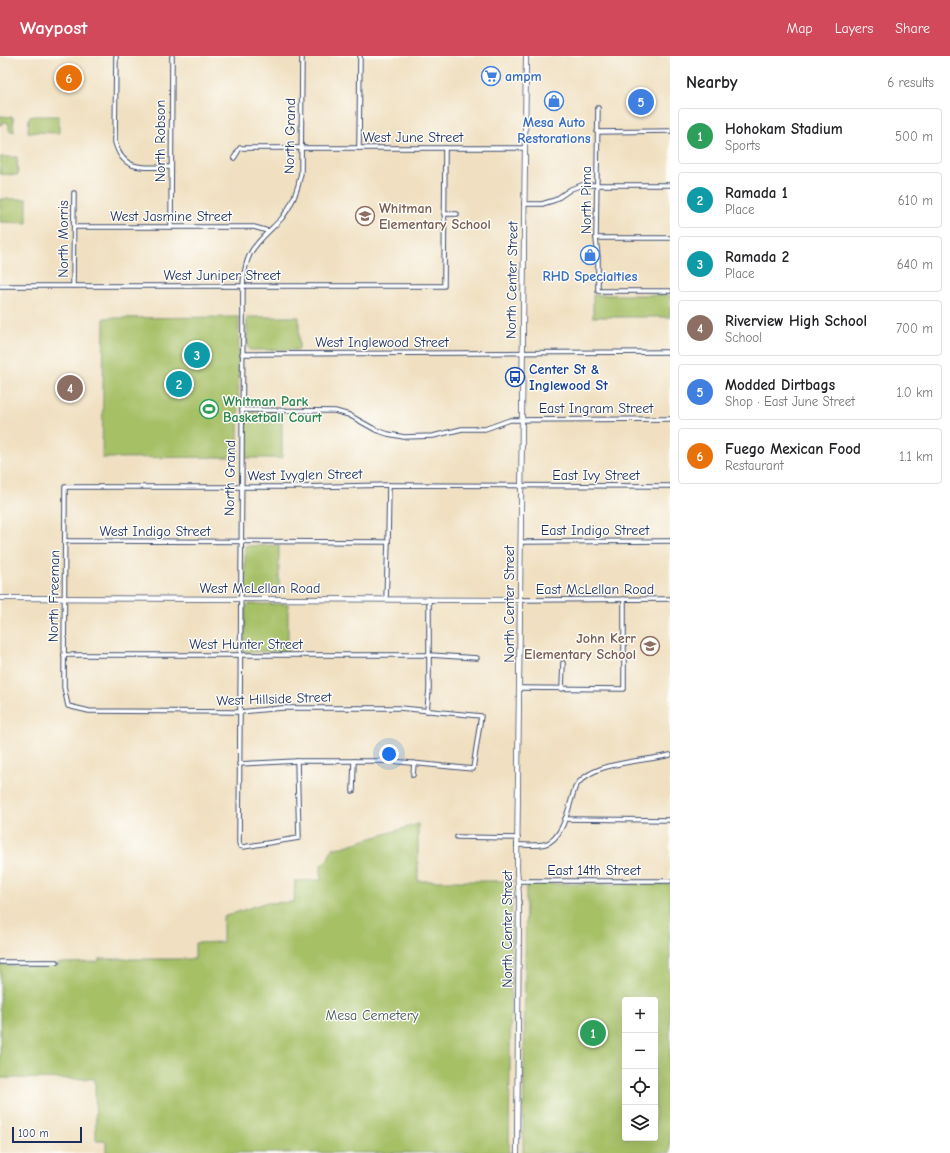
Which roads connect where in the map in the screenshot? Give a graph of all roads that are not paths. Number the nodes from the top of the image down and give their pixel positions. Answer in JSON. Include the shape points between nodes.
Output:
{"nodes":[{"id":1,"x":116,"y":56,"type":"edge"},
{"id":2,"x":172,"y":56,"type":"edge"},
{"id":3,"x":302,"y":56,"type":"edge"},
{"id":4,"x":360,"y":56,"type":"edge"},
{"id":5,"x":526,"y":56,"type":"edge"},
{"id":6,"x":598,"y":108,"type":"dead end"},
{"id":7,"x":670,"y":131,"type":"edge"},
{"id":8,"x":597,"y":132,"type":"junction"},
{"id":9,"x":301,"y":148,"type":"junction"},
{"id":10,"x":359,"y":148,"type":"junction"},
{"id":11,"x":445,"y":148,"type":"junction"},
{"id":12,"x":525,"y":148,"type":"junction"},
{"id":13,"x":234,"y":158,"type":"dead end"},
{"id":14,"x":171,"y":167,"type":"junction"},
{"id":15,"x":597,"y":185,"type":"junction"},
{"id":16,"x":670,"y":185,"type":"edge"},
{"id":17,"x":74,"y":193,"type":"dead end"},
{"id":18,"x":524,"y":204,"type":"junction"},
{"id":19,"x":444,"y":214,"type":"junction"},
{"id":20,"x":457,"y":214,"type":"dead end"},
{"id":21,"x":74,"y":227,"type":"junction"},
{"id":22,"x":171,"y":227,"type":"junction"},
{"id":23,"x":268,"y":230,"type":"junction"},
{"id":24,"x":596,"y":238,"type":"junction"},
{"id":25,"x":670,"y":238,"type":"edge"},
{"id":26,"x":0,"y":286,"type":"edge"},
{"id":27,"x":74,"y":286,"type":"junction"},
{"id":28,"x":243,"y":286,"type":"junction"},
{"id":29,"x":670,"y":291,"type":"edge"},
{"id":30,"x":523,"y":352,"type":"junction"},
{"id":31,"x":670,"y":352,"type":"edge"},
{"id":32,"x":242,"y":354,"type":"junction"},
{"id":33,"x":242,"y":410,"type":"junction"},
{"id":34,"x":670,"y":419,"type":"edge"},
{"id":35,"x":522,"y":420,"type":"junction"},
{"id":36,"x":389,"y":484,"type":"junction"},
{"id":37,"x":521,"y":486,"type":"junction"},
{"id":38,"x":670,"y":486,"type":"edge"},
{"id":39,"x":65,"y":487,"type":"joint"},
{"id":40,"x":241,"y":487,"type":"junction"},
{"id":41,"x":65,"y":541,"type":"junction"},
{"id":42,"x":670,"y":541,"type":"edge"},
{"id":43,"x":241,"y":542,"type":"junction"},
{"id":44,"x":388,"y":542,"type":"junction"},
{"id":45,"x":521,"y":542,"type":"junction"},
{"id":46,"x":0,"y":598,"type":"edge"},
{"id":47,"x":64,"y":598,"type":"junction"},
{"id":48,"x":240,"y":598,"type":"junction"},
{"id":49,"x":386,"y":599,"type":"junction"},
{"id":50,"x":429,"y":599,"type":"junction"},
{"id":51,"x":624,"y":599,"type":"junction"},
{"id":52,"x":670,"y":599,"type":"edge"},
{"id":53,"x":520,"y":600,"type":"junction"},
{"id":54,"x":64,"y":655,"type":"junction"},
{"id":55,"x":429,"y":655,"type":"junction"},
{"id":56,"x":240,"y":656,"type":"junction"},
{"id":57,"x":477,"y":658,"type":"dead end"},
{"id":58,"x":562,"y":663,"type":"dead end"},
{"id":59,"x":520,"y":688,"type":"junction"},
{"id":60,"x":562,"y":689,"type":"junction"},
{"id":61,"x":68,"y":706,"type":"joint"},
{"id":62,"x":427,"y":711,"type":"junction"},
{"id":63,"x":240,"y":712,"type":"junction"},
{"id":64,"x":670,"y":755,"type":"edge"},
{"id":65,"x":296,"y":761,"type":"junction"},
{"id":66,"x":354,"y":761,"type":"junction"},
{"id":67,"x":414,"y":763,"type":"junction"},
{"id":68,"x":239,"y":764,"type":"junction"},
{"id":69,"x":413,"y":774,"type":"dead end"},
{"id":70,"x":353,"y":791,"type":"dead end"},
{"id":71,"x":564,"y":819,"type":"junction"},
{"id":72,"x":670,"y":820,"type":"edge"},
{"id":73,"x":457,"y":837,"type":"dead end"},
{"id":74,"x":518,"y":838,"type":"junction"},
{"id":75,"x":518,"y":845,"type":"junction"},
{"id":76,"x":518,"y":881,"type":"junction"},
{"id":77,"x":670,"y":881,"type":"edge"},
{"id":78,"x":0,"y":962,"type":"edge"},
{"id":79,"x":57,"y":962,"type":"dead end"},
{"id":80,"x":517,"y":1153,"type":"edge"}],
"edges":[{"from":1,"to":14,"type":"street","via":[[115,142],[118,152],[124,161],[133,166]]},
{"from":2,"to":14,"type":"street","name":"North Robson"},
{"from":3,"to":9,"type":"street","name":"North Grand"},
{"from":4,"to":10,"type":"street"},
{"from":5,"to":12,"type":"street","name":"North Center Street"},
{"from":6,"to":8,"type":"street","name":"North Pima"},
{"from":7,"to":8,"type":"street"},
{"from":8,"to":15,"type":"street","name":"North Pima"},
{"from":9,"to":10,"type":"street","name":"West June Street"},
{"from":9,"to":13,"type":"street","name":"West June Street","via":[[240,148]]},
{"from":9,"to":23,"type":"street","name":"North Grand","via":[[301,173],[296,196],[281,218]]},
{"from":10,"to":11,"type":"street","name":"West June Street"},
{"from":11,"to":12,"type":"street","name":"West June Street"},
{"from":11,"to":19,"type":"street"},
{"from":12,"to":18,"type":"street","name":"North Center Street"},
{"from":14,"to":22,"type":"street","name":"North Robson"},
{"from":15,"to":16,"type":"street"},
{"from":15,"to":18,"type":"street","via":[[582,185],[542,204]]},
{"from":15,"to":24,"type":"street","name":"North Pima"},
{"from":17,"to":21,"type":"street","name":"North Morris"},
{"from":18,"to":30,"type":"street","name":"North Center Street"},
{"from":19,"to":20,"type":"street"},
{"from":19,"to":28,"type":"street","name":"West Juniper Street","via":[[444,286]]},
{"from":21,"to":22,"type":"street","name":"West Jasmine Street"},
{"from":21,"to":27,"type":"street","name":"North Morris"},
{"from":22,"to":23,"type":"street","name":"West Jasmine Street","via":[[254,227]]},
{"from":23,"to":28,"type":"street","name":"North Grand","via":[[250,255],[244,271]]},
{"from":24,"to":25,"type":"street"},
{"from":24,"to":29,"type":"street","name":"North Pima","via":[[598,291]]},
{"from":26,"to":27,"type":"street","name":"West Juniper Street"},
{"from":27,"to":28,"type":"street","name":"West Juniper Street"},
{"from":28,"to":32,"type":"street","name":"North Grand"},
{"from":30,"to":31,"type":"street","name":"West Inglewood Street"},
{"from":30,"to":32,"type":"street","name":"West Inglewood Street"},
{"from":30,"to":35,"type":"street","name":"North Center Street"},
{"from":32,"to":33,"type":"street","name":"North Grand"},
{"from":33,"to":35,"type":"street","name":"East Ingram Street","via":[[329,410],[349,415],[376,430],[404,437],[485,429],[510,420]]},
{"from":33,"to":40,"type":"street","name":"North Grand"},
{"from":34,"to":35,"type":"street","name":"East Ingram Street"},
{"from":35,"to":37,"type":"street","name":"North Center Street"},
{"from":36,"to":37,"type":"street","name":"West Ivyglen Street"},
{"from":36,"to":40,"type":"street","name":"West Ivyglen Street"},
{"from":36,"to":44,"type":"street"},
{"from":37,"to":38,"type":"street","name":"East Ivy Street"},
{"from":37,"to":45,"type":"street","name":"North Center Street"},
{"from":39,"to":40,"type":"street","name":"West Ivyglen Street"},
{"from":39,"to":41,"type":"street","name":"North Freeman"},
{"from":40,"to":43,"type":"street","name":"North Grand"},
{"from":41,"to":43,"type":"street","name":"West Indigo Street"},
{"from":41,"to":47,"type":"street","name":"North Freeman"},
{"from":42,"to":45,"type":"street","name":"East Indigo Street"},
{"from":43,"to":44,"type":"street","name":"West Indigo Street"},
{"from":43,"to":48,"type":"street","name":"North Grand"},
{"from":44,"to":49,"type":"street"},
{"from":45,"to":53,"type":"street","name":"North Center Street"},
{"from":46,"to":47,"type":"street","name":"West McLellan Road"},
{"from":47,"to":48,"type":"street","name":"West McLellan Road"},
{"from":47,"to":54,"type":"street","name":"North Freeman"},
{"from":48,"to":49,"type":"street","name":"West McLellan Road"},
{"from":48,"to":56,"type":"street","name":"North Grand"},
{"from":49,"to":50,"type":"street","name":"West McLellan Road"},
{"from":50,"to":53,"type":"street","name":"West McLellan Road"},
{"from":50,"to":55,"type":"street"},
{"from":51,"to":52,"type":"street","name":"East McLellan Road"},
{"from":51,"to":53,"type":"street","name":"East McLellan Road"},
{"from":51,"to":60,"type":"street","via":[[624,689]]},
{"from":53,"to":59,"type":"street","name":"North Center Street"},
{"from":54,"to":56,"type":"street","name":"West Hunter Street"},
{"from":54,"to":61,"type":"street","name":"North Freeman","via":[[64,687]]},
{"from":55,"to":56,"type":"street","name":"West Hunter Street"},
{"from":55,"to":57,"type":"street","name":"West Hunter Street"},
{"from":55,"to":62,"type":"street"},
{"from":56,"to":63,"type":"street","name":"North Grand"},
{"from":58,"to":60,"type":"street"},
{"from":59,"to":60,"type":"street"},
{"from":59,"to":74,"type":"street","name":"North Center Street"},
{"from":61,"to":63,"type":"street","name":"West Hillside Street","via":[[89,711]]},
{"from":62,"to":63,"type":"street","name":"West Hillside Street","via":[[400,708],[282,708]]},
{"from":62,"to":67,"type":"street","name":"West Hillside Street","via":[[481,716],[473,769]]},
{"from":63,"to":68,"type":"street","name":"North Grand"},
{"from":64,"to":71,"type":"street","via":[[621,763],[583,777],[575,788]]},
{"from":65,"to":66,"type":"street"},
{"from":65,"to":68,"type":"street"},
{"from":65,"to":68,"type":"street","name":"North Grand","via":[[299,838],[243,848],[239,843]]},
{"from":66,"to":67,"type":"street"},
{"from":66,"to":70,"type":"street"},
{"from":67,"to":69,"type":"street"},
{"from":71,"to":72,"type":"street"},
{"from":71,"to":75,"type":"street","via":[[555,839],[547,844]]},
{"from":73,"to":74,"type":"street"},
{"from":74,"to":75,"type":"street","name":"North Center Street"},
{"from":75,"to":76,"type":"street","name":"North Center Street"},
{"from":76,"to":77,"type":"street","name":"East 14th Street"},
{"from":76,"to":80,"type":"street","name":"North Center Street"},
{"from":78,"to":79,"type":"street"}]}
